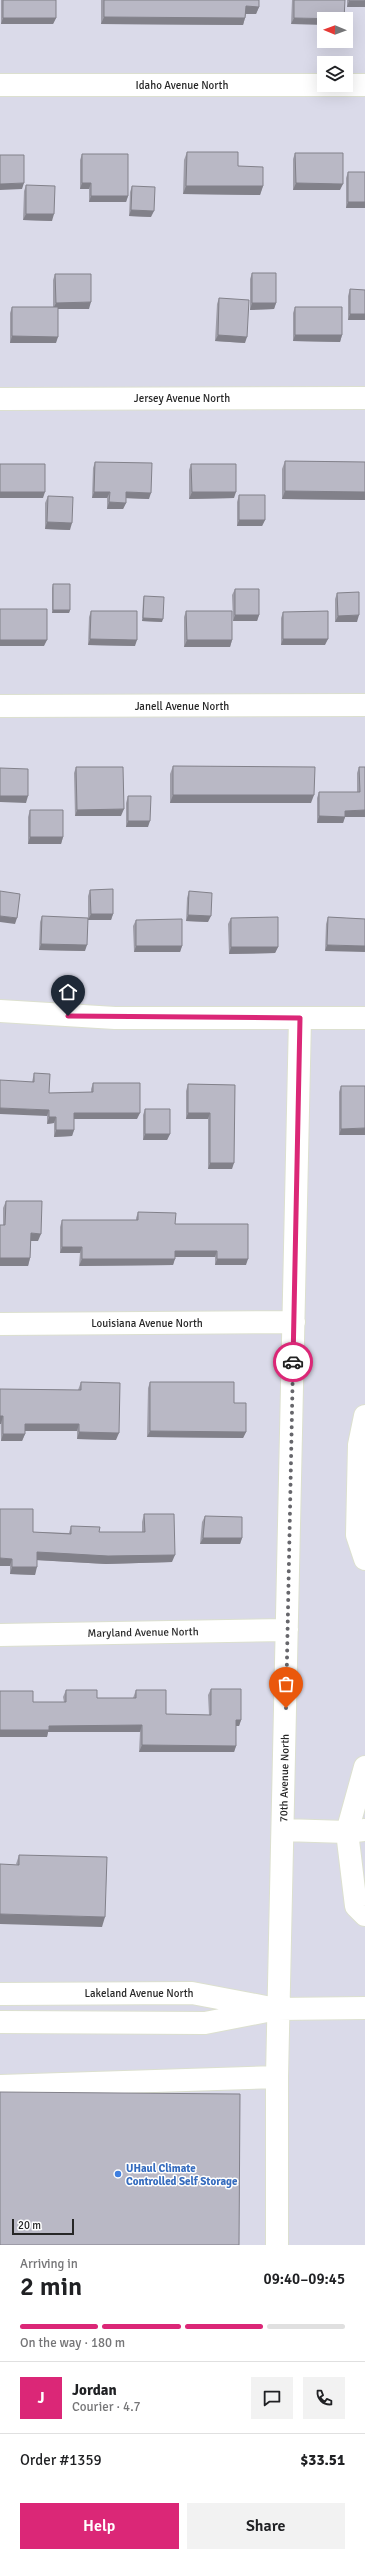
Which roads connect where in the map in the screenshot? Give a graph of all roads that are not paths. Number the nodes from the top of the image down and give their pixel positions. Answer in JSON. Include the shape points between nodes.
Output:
{"nodes":[{"id":1,"x":0,"y":85,"type":"edge"},
{"id":2,"x":365,"y":85,"type":"edge"},
{"id":3,"x":365,"y":398,"type":"edge"},
{"id":4,"x":0,"y":399,"type":"edge"},
{"id":5,"x":365,"y":705,"type":"edge"},
{"id":6,"x":0,"y":706,"type":"edge"},
{"id":7,"x":0,"y":1011,"type":"edge"},
{"id":8,"x":300,"y":1018,"type":"junction"},
{"id":9,"x":365,"y":1018,"type":"edge"},
{"id":10,"x":294,"y":1322,"type":"junction"},
{"id":11,"x":0,"y":1324,"type":"edge"},
{"id":12,"x":365,"y":1416,"type":"edge"},
{"id":13,"x":365,"y":1559,"type":"edge"},
{"id":14,"x":287,"y":1630,"type":"junction"},
{"id":15,"x":0,"y":1635,"type":"edge"},
{"id":16,"x":365,"y":1767,"type":"edge"},
{"id":17,"x":283,"y":1830,"type":"junction"},
{"id":18,"x":356,"y":1831,"type":"edge"},
{"id":19,"x":365,"y":1915,"type":"edge"},
{"id":20,"x":0,"y":1994,"type":"edge"},
{"id":21,"x":365,"y":2008,"type":"edge"},
{"id":22,"x":277,"y":2009,"type":"junction"},
{"id":23,"x":0,"y":2022,"type":"edge"},
{"id":24,"x":277,"y":2077,"type":"junction"},
{"id":25,"x":0,"y":2086,"type":"edge"},
{"id":26,"x":277,"y":2245,"type":"edge"}],
"edges":[{"from":1,"to":2,"type":"street","name":"Idaho Avenue North"},
{"from":3,"to":4,"type":"street","name":"Jersey Avenue North"},
{"from":5,"to":6,"type":"street","name":"Janell Avenue North"},
{"from":7,"to":8,"type":"street","via":[[115,1018]]},
{"from":8,"to":9,"type":"street"},
{"from":8,"to":10,"type":"street","name":"70th Avenue North"},
{"from":10,"to":11,"type":"street","name":"Louisiana Avenue North"},
{"from":10,"to":14,"type":"street","name":"70th Avenue North"},
{"from":12,"to":13,"type":"street","via":[[359,1445],[357,1535]]},
{"from":14,"to":15,"type":"street","name":"Maryland Avenue North"},
{"from":14,"to":17,"type":"street","name":"70th Avenue North"},
{"from":16,"to":18,"type":"street"},
{"from":17,"to":18,"type":"street"},
{"from":17,"to":22,"type":"street","name":"70th Avenue North"},
{"from":18,"to":19,"type":"street","via":[[356,1906]]},
{"from":20,"to":22,"type":"street","name":"Lakeland Avenue North","via":[[192,1992]]},
{"from":21,"to":22,"type":"street","name":"Lakeland Avenue North"},
{"from":22,"to":23,"type":"street","name":"Lakeland Avenue North","via":[[205,2023]]},
{"from":22,"to":24,"type":"street","name":"70th Avenue North"},
{"from":24,"to":25,"type":"street"},
{"from":24,"to":26,"type":"street","name":"70th Avenue North"}]}
